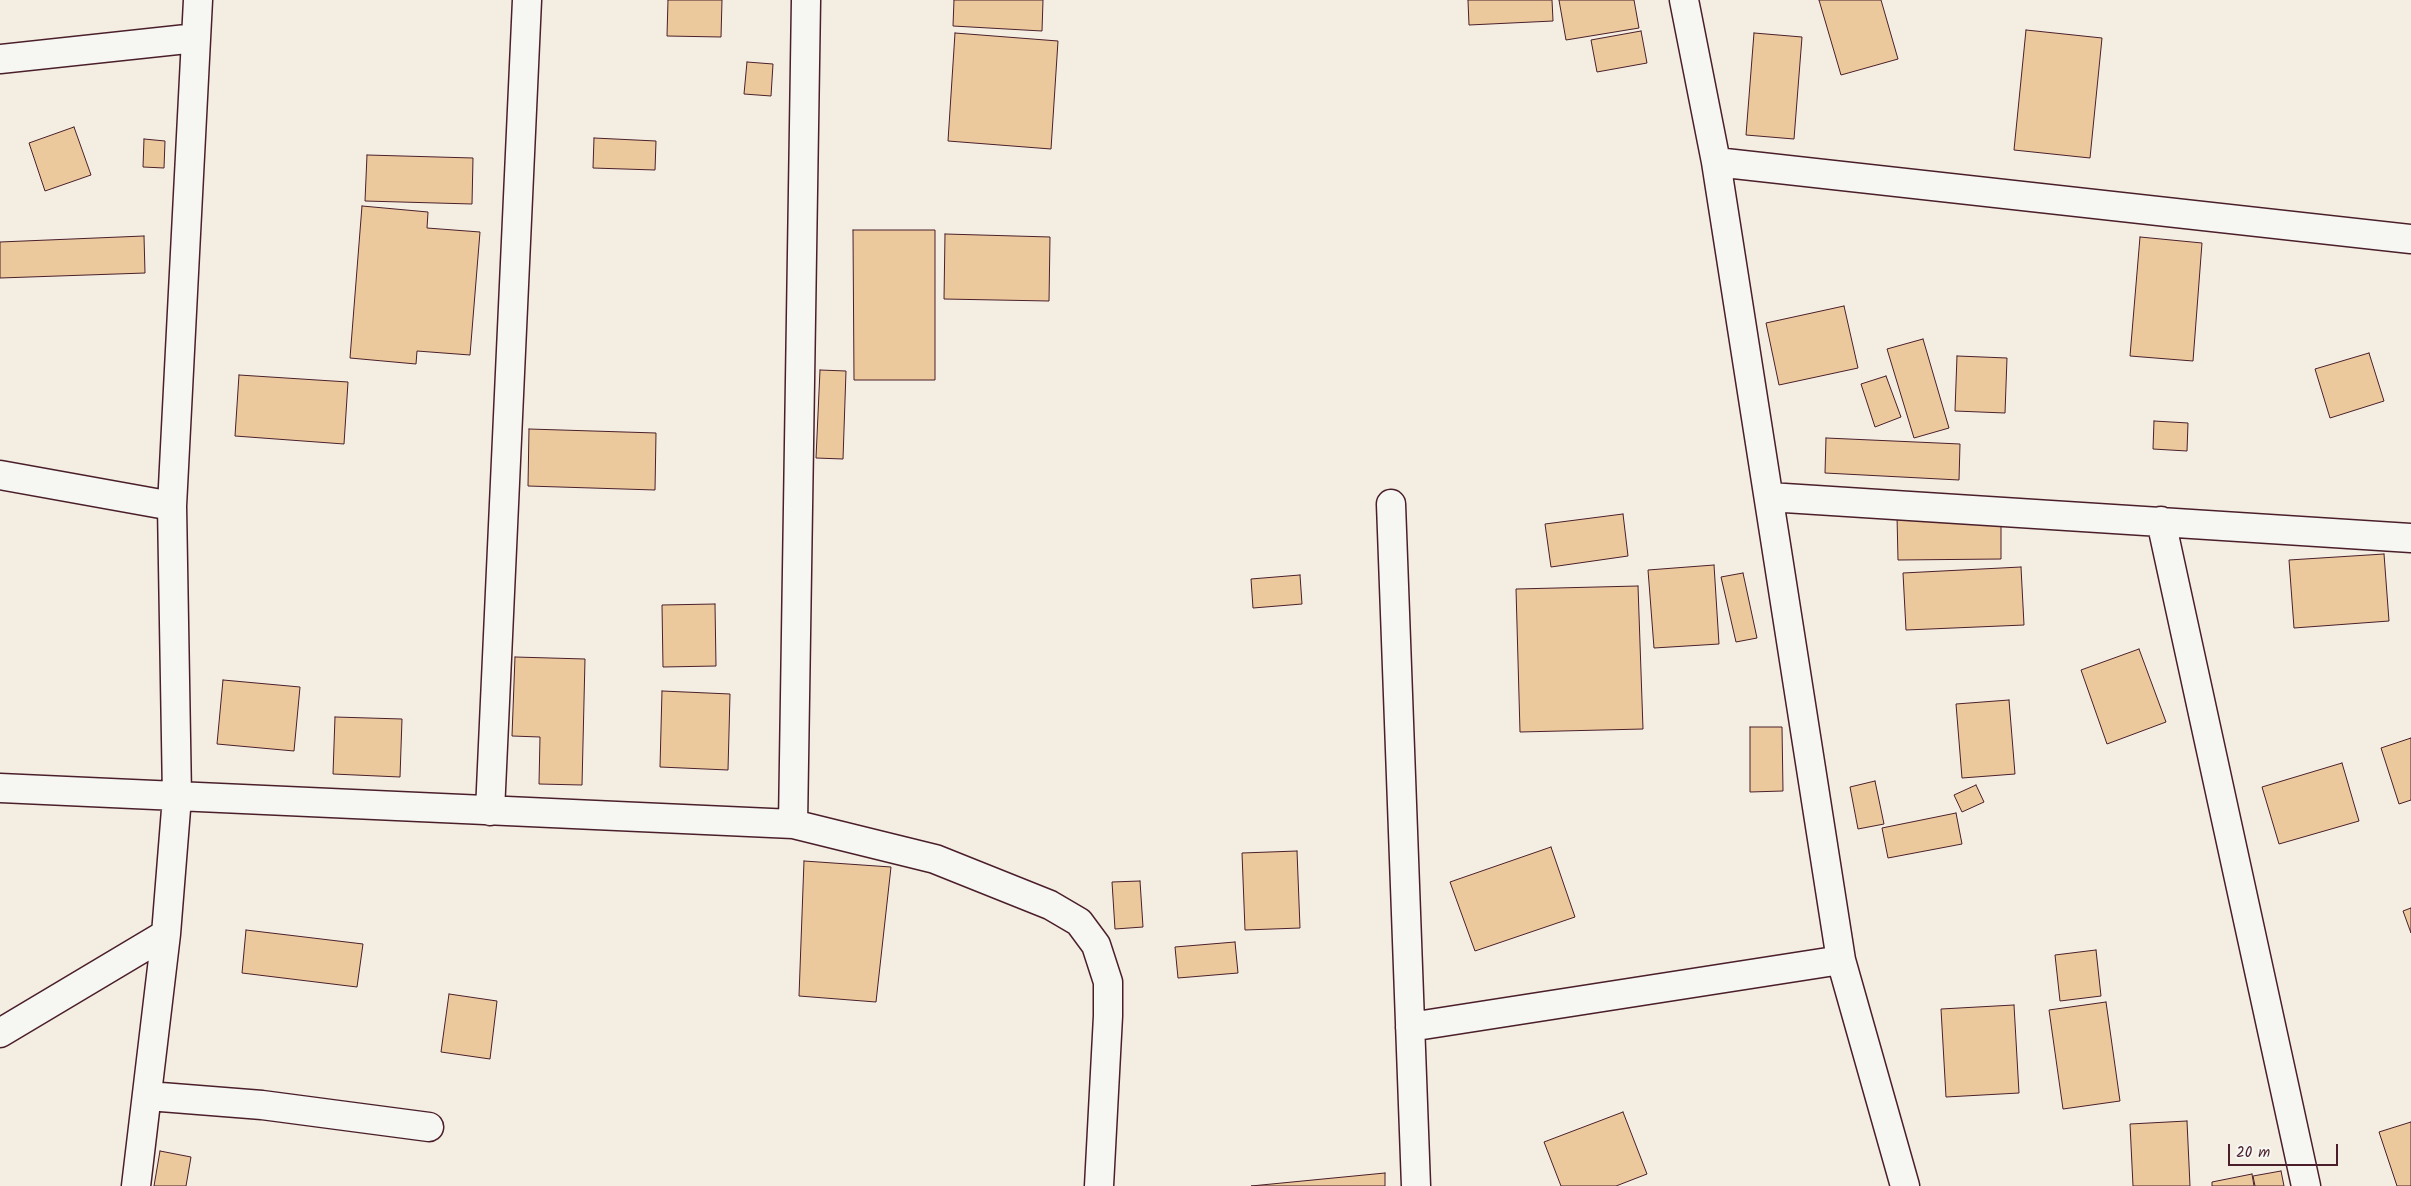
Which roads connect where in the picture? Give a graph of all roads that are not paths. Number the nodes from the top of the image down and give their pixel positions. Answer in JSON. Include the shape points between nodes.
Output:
{"nodes":[{"id":1,"x":198,"y":0,"type":"edge"},
{"id":2,"x":527,"y":0,"type":"edge"},
{"id":3,"x":806,"y":0,"type":"edge"},
{"id":4,"x":1684,"y":0,"type":"edge"},
{"id":5,"x":196,"y":38,"type":"junction"},
{"id":6,"x":0,"y":59,"type":"edge"},
{"id":7,"x":1716,"y":162,"type":"junction"},
{"id":8,"x":2411,"y":239,"type":"edge"},
{"id":9,"x":0,"y":475,"type":"edge"},
{"id":10,"x":1769,"y":497,"type":"junction"},
{"id":11,"x":1391,"y":504,"type":"dead end"},
{"id":12,"x":172,"y":506,"type":"junction"},
{"id":13,"x":2161,"y":522,"type":"junction"},
{"id":14,"x":2411,"y":538,"type":"edge"},
{"id":15,"x":0,"y":788,"type":"edge"},
{"id":16,"x":177,"y":797,"type":"junction"},
{"id":17,"x":490,"y":812,"type":"junction"},
{"id":18,"x":793,"y":824,"type":"junction"},
{"id":19,"x":166,"y":934,"type":"junction"},
{"id":20,"x":1841,"y":960,"type":"junction"},
{"id":21,"x":1410,"y":1027,"type":"junction"},
{"id":22,"x":0,"y":1033,"type":"edge"},
{"id":23,"x":148,"y":1096,"type":"junction"},
{"id":24,"x":429,"y":1127,"type":"dead end"},
{"id":25,"x":136,"y":1186,"type":"edge"},
{"id":26,"x":1098,"y":1186,"type":"edge"},
{"id":27,"x":1416,"y":1186,"type":"edge"},
{"id":28,"x":1905,"y":1186,"type":"edge"},
{"id":29,"x":2306,"y":1186,"type":"edge"}],
"edges":[{"from":1,"to":5,"type":"street"},
{"from":2,"to":17,"type":"street"},
{"from":3,"to":18,"type":"street"},
{"from":4,"to":7,"type":"street"},
{"from":5,"to":6,"type":"street"},
{"from":5,"to":12,"type":"street"},
{"from":7,"to":8,"type":"street"},
{"from":7,"to":10,"type":"street"},
{"from":9,"to":12,"type":"street"},
{"from":10,"to":13,"type":"street"},
{"from":10,"to":20,"type":"street"},
{"from":11,"to":21,"type":"street"},
{"from":12,"to":16,"type":"street"},
{"from":13,"to":14,"type":"street"},
{"from":13,"to":29,"type":"street"},
{"from":15,"to":16,"type":"street"},
{"from":16,"to":17,"type":"street"},
{"from":16,"to":19,"type":"street"},
{"from":17,"to":18,"type":"street"},
{"from":18,"to":26,"type":"street","via":[[935,859],[1050,905],[1080,922],[1096,946],[1108,982]]},
{"from":19,"to":22,"type":"street"},
{"from":19,"to":23,"type":"street"},
{"from":20,"to":21,"type":"street"},
{"from":20,"to":28,"type":"street"},
{"from":21,"to":27,"type":"street"},
{"from":23,"to":24,"type":"street","via":[[262,1105]]},
{"from":23,"to":25,"type":"street"}]}
